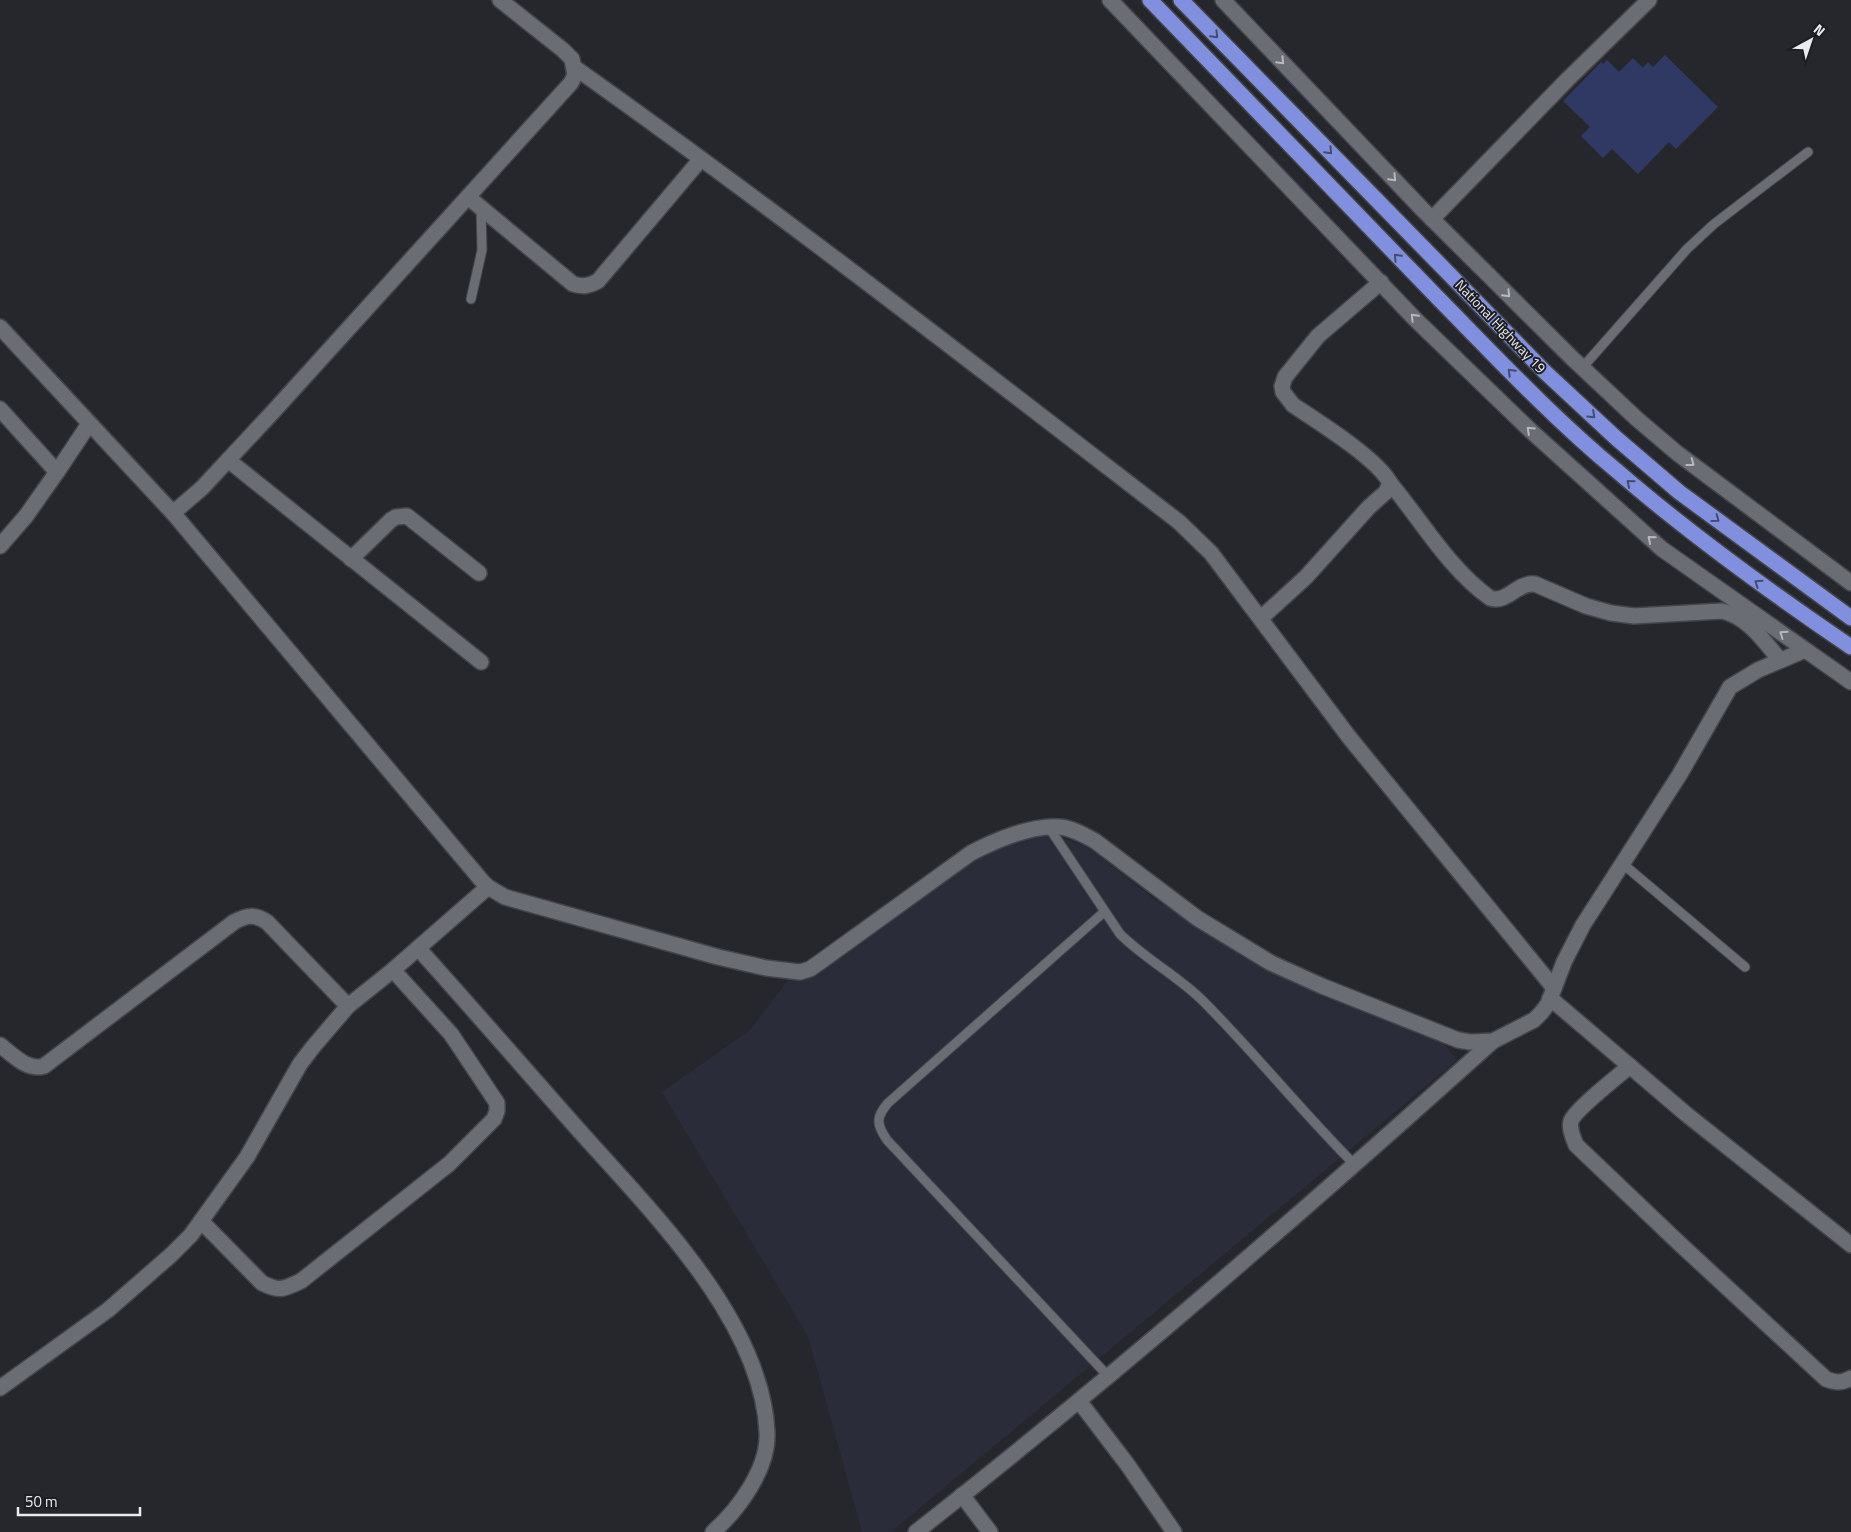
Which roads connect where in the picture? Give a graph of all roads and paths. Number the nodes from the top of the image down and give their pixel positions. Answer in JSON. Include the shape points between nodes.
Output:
{"nodes":[{"id":1,"x":500,"y":0,"type":"edge"},
{"id":2,"x":1110,"y":0,"type":"edge"},
{"id":3,"x":1150,"y":0,"type":"edge"},
{"id":4,"x":1181,"y":0,"type":"edge"},
{"id":5,"x":1223,"y":0,"type":"edge"},
{"id":6,"x":1649,"y":0,"type":"edge"},
{"id":7,"x":574,"y":67,"type":"junction"},
{"id":8,"x":1808,"y":152,"type":"dead end"},
{"id":9,"x":701,"y":158,"type":"junction"},
{"id":10,"x":468,"y":197,"type":"junction"},
{"id":11,"x":480,"y":207,"type":"junction"},
{"id":12,"x":1432,"y":218,"type":"junction"},
{"id":13,"x":1381,"y":282,"type":"junction"},
{"id":14,"x":471,"y":299,"type":"dead end"},
{"id":15,"x":0,"y":327,"type":"edge"},
{"id":16,"x":1582,"y":368,"type":"junction"},
{"id":17,"x":0,"y":409,"type":"edge"},
{"id":18,"x":89,"y":424,"type":"junction"},
{"id":19,"x":228,"y":460,"type":"junction"},
{"id":20,"x":57,"y":472,"type":"junction"},
{"id":21,"x":1390,"y":483,"type":"junction"},
{"id":22,"x":173,"y":513,"type":"junction"},
{"id":23,"x":0,"y":546,"type":"edge"},
{"id":24,"x":352,"y":559,"type":"junction"},
{"id":25,"x":479,"y":573,"type":"dead end"},
{"id":26,"x":1851,"y":583,"type":"edge"},
{"id":27,"x":1261,"y":618,"type":"junction"},
{"id":28,"x":1851,"y":618,"type":"edge"},
{"id":29,"x":1851,"y":647,"type":"edge"},
{"id":30,"x":1805,"y":650,"type":"junction"},
{"id":31,"x":1780,"y":660,"type":"junction"},
{"id":32,"x":481,"y":662,"type":"dead end"},
{"id":33,"x":1851,"y":682,"type":"edge"},
{"id":34,"x":1048,"y":826,"type":"junction"},
{"id":35,"x":1623,"y":864,"type":"junction"},
{"id":36,"x":488,"y":887,"type":"junction"},
{"id":37,"x":1104,"y":912,"type":"junction"},
{"id":38,"x":418,"y":948,"type":"junction"},
{"id":39,"x":1745,"y":967,"type":"dead end"},
{"id":40,"x":393,"y":970,"type":"junction"},
{"id":41,"x":1552,"y":993,"type":"junction"},
{"id":42,"x":348,"y":1006,"type":"junction"},
{"id":43,"x":1493,"y":1041,"type":"junction"},
{"id":44,"x":0,"y":1045,"type":"edge"},
{"id":45,"x":1630,"y":1066,"type":"junction"},
{"id":46,"x":1355,"y":1166,"type":"junction"},
{"id":47,"x":201,"y":1221,"type":"junction"},
{"id":48,"x":1847,"y":1236,"type":"edge"},
{"id":49,"x":1108,"y":1376,"type":"junction"},
{"id":50,"x":1851,"y":1378,"type":"edge"},
{"id":51,"x":0,"y":1388,"type":"edge"},
{"id":52,"x":1079,"y":1401,"type":"junction"},
{"id":53,"x":962,"y":1495,"type":"junction"},
{"id":54,"x":713,"y":1532,"type":"edge"},
{"id":55,"x":916,"y":1532,"type":"edge"},
{"id":56,"x":990,"y":1532,"type":"edge"},
{"id":57,"x":1174,"y":1532,"type":"edge"}],
"edges":[{"from":1,"to":7,"type":"street","via":[[563,50],[572,59]]},
{"from":2,"to":13,"type":"street"},
{"from":29,"to":3,"type":"highway","one_way":true,"via":[[1665,512],[1553,414]]},
{"from":4,"to":28,"type":"highway","name":"National Highway 19","one_way":true,"via":[[1545,372],[1616,438],[1678,492]]},
{"from":5,"to":12,"type":"street","one_way":true},
{"from":6,"to":12,"type":"street"},
{"from":7,"to":9,"type":"street"},
{"from":7,"to":10,"type":"street","via":[[575,75],[570,83]]},
{"from":8,"to":16,"type":"lane","via":[[1714,224],[1687,249]]},
{"from":9,"to":11,"type":"street","via":[[598,281],[582,287],[574,284]]},
{"from":9,"to":27,"type":"street","via":[[1179,522],[1211,553]]},
{"from":10,"to":11,"type":"street"},
{"from":10,"to":19,"type":"street"},
{"from":11,"to":14,"type":"lane","via":[[482,250]]},
{"from":12,"to":16,"type":"street","one_way":true},
{"from":13,"to":21,"type":"street","via":[[1318,336],[1285,377],[1282,386],[1285,397],[1359,452],[1385,474]]},
{"from":30,"to":13,"type":"street","one_way":true,"via":[[1662,549],[1524,424]]},
{"from":15,"to":18,"type":"street"},
{"from":16,"to":26,"type":"street","one_way":true,"via":[[1655,436]]},
{"from":17,"to":20,"type":"street"},
{"from":18,"to":20,"type":"street"},
{"from":18,"to":22,"type":"street"},
{"from":19,"to":22,"type":"street"},
{"from":19,"to":24,"type":"street"},
{"from":20,"to":23,"type":"street"},
{"from":21,"to":27,"type":"street","via":[[1386,492],[1306,577]]},
{"from":21,"to":31,"type":"street","via":[[1459,570],[1490,598],[1503,598],[1528,583],[1598,610],[1634,616],[1722,611],[1743,620]]},
{"from":22,"to":36,"type":"street"},
{"from":24,"to":25,"type":"street","via":[[391,520],[407,516]]},
{"from":24,"to":32,"type":"street"},
{"from":27,"to":41,"type":"street","via":[[1349,737]]},
{"from":30,"to":31,"type":"street"},
{"from":30,"to":33,"type":"street"},
{"from":31,"to":35,"type":"street","via":[[1730,687]]},
{"from":34,"to":36,"type":"street","via":[[970,853],[810,969],[800,972],[718,957],[520,902]]},
{"from":34,"to":37,"type":"lane"},
{"from":34,"to":43,"type":"street","via":[[1061,827],[1096,841],[1197,918],[1292,973],[1458,1040]]},
{"from":35,"to":39,"type":"lane"},
{"from":35,"to":41,"type":"street","via":[[1574,941]]},
{"from":36,"to":38,"type":"street"},
{"from":37,"to":46,"type":"lane","via":[[1134,948],[1201,1000]]},
{"from":37,"to":49,"type":"lane","via":[[879,1114],[880,1129],[887,1140]]},
{"from":38,"to":40,"type":"street"},
{"from":38,"to":54,"type":"street","via":[[659,1221],[704,1278],[748,1351],[764,1403],[766,1450],[747,1493]]},
{"from":40,"to":42,"type":"street"},
{"from":40,"to":47,"type":"street","via":[[466,1055],[497,1103],[494,1119],[449,1164],[301,1281],[284,1289],[274,1289],[262,1283]]},
{"from":41,"to":43,"type":"street","via":[[1548,1004],[1534,1020]]},
{"from":41,"to":45,"type":"street"},
{"from":42,"to":44,"type":"street","via":[[267,922],[249,915],[234,922],[44,1066],[29,1067]]},
{"from":42,"to":47,"type":"street","via":[[300,1064],[247,1156]]},
{"from":43,"to":46,"type":"street"},
{"from":45,"to":48,"type":"street","via":[[1686,1114]]},
{"from":45,"to":50,"type":"street","via":[[1571,1121],[1576,1144],[1826,1379],[1835,1383]]},
{"from":46,"to":49,"type":"street"},
{"from":47,"to":51,"type":"street","via":[[171,1255],[108,1310]]},
{"from":49,"to":52,"type":"street"},
{"from":52,"to":53,"type":"street"},
{"from":52,"to":57,"type":"street"},
{"from":53,"to":55,"type":"street"},
{"from":53,"to":56,"type":"street"}]}
